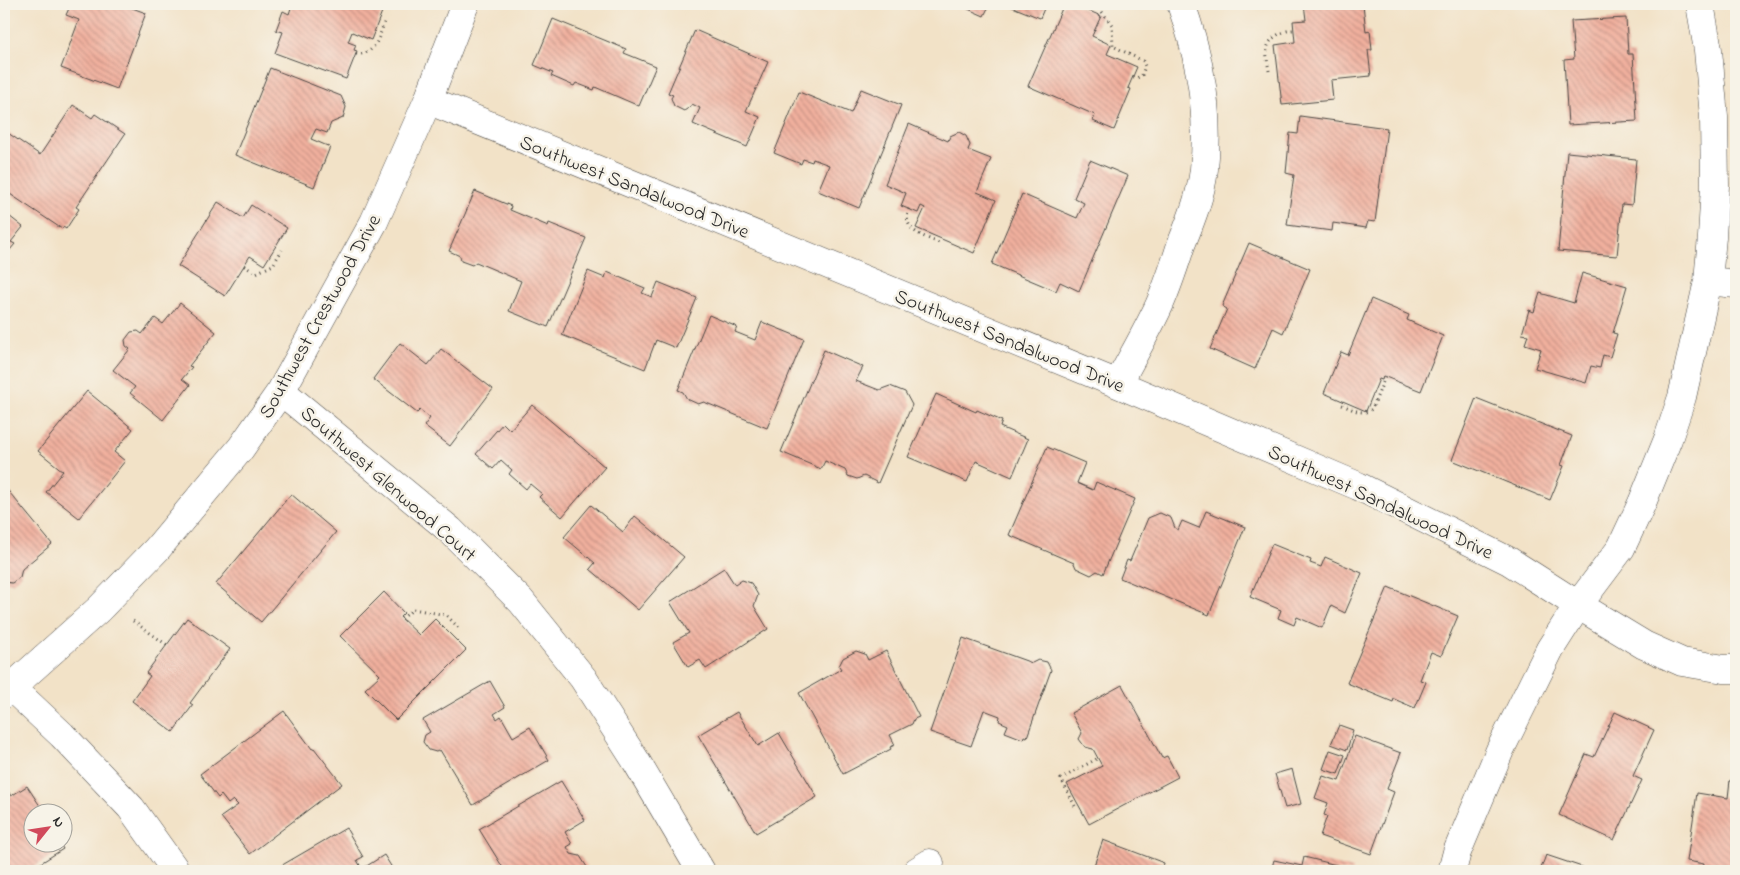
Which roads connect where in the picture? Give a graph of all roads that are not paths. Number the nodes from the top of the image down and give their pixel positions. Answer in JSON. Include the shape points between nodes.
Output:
{"nodes":[{"id":1,"x":465,"y":4,"type":"edge"},
{"id":2,"x":1181,"y":4,"type":"edge"},
{"id":3,"x":1700,"y":4,"type":"edge"},
{"id":4,"x":428,"y":100,"type":"junction"},
{"id":5,"x":1708,"y":281,"type":"junction"},
{"id":6,"x":1736,"y":284,"type":"edge"},
{"id":7,"x":1118,"y":384,"type":"junction"},
{"id":8,"x":281,"y":391,"type":"junction"},
{"id":9,"x":1578,"y":605,"type":"junction"},
{"id":10,"x":1736,"y":669,"type":"edge"},
{"id":11,"x":8,"y":691,"type":"edge"},
{"id":12,"x":176,"y":871,"type":"edge"},
{"id":13,"x":701,"y":871,"type":"edge"},
{"id":14,"x":1452,"y":871,"type":"edge"}],
"edges":[{"from":1,"to":4,"type":"street","name":"Southwest Crestwood Drive"},
{"from":2,"to":7,"type":"street","via":[[1191,31],[1204,98],[1204,169],[1196,206],[1158,308]]},
{"from":3,"to":5,"type":"street","via":[[1714,118],[1715,186]]},
{"from":4,"to":7,"type":"street","name":"Southwest Sandalwood Drive"},
{"from":4,"to":8,"type":"street","name":"Southwest Crestwood Drive","via":[[374,222]]},
{"from":5,"to":6,"type":"street"},
{"from":5,"to":9,"type":"street","via":[[1682,397],[1642,504],[1621,548]]},
{"from":7,"to":9,"type":"street","name":"Southwest Sandalwood Drive","via":[[1374,494],[1509,561]]},
{"from":8,"to":11,"type":"street","name":"Southwest Crestwood Drive","via":[[240,448],[157,549],[99,609]]},
{"from":8,"to":13,"type":"street","name":"Southwest Glenwood Court","via":[[450,530],[521,601],[582,678]]},
{"from":9,"to":10,"type":"street","name":"Southwest Sandalwood Drive","via":[[1644,645],[1682,662],[1724,670]]},
{"from":9,"to":14,"type":"street","via":[[1550,649],[1500,750]]},
{"from":11,"to":12,"type":"street","via":[[62,735],[131,808]]}]}
